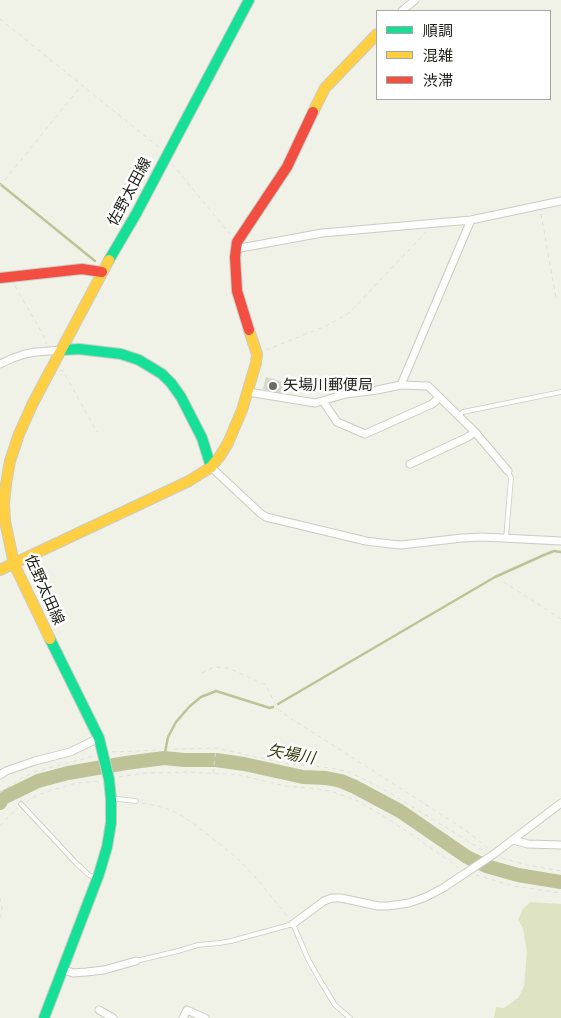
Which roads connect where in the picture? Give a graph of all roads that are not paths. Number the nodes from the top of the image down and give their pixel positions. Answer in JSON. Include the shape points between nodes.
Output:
{"nodes":[{"id":1,"x":249,"y":0,"type":"edge"},
{"id":2,"x":415,"y":0,"type":"edge"},
{"id":3,"x":403,"y":10,"type":"edge"},
{"id":4,"x":376,"y":35,"type":"edge"},
{"id":5,"x":561,"y":201,"type":"edge"},
{"id":6,"x":471,"y":220,"type":"junction"},
{"id":7,"x":236,"y":246,"type":"junction"},
{"id":8,"x":102,"y":272,"type":"junction"},
{"id":9,"x":0,"y":278,"type":"edge"},
{"id":10,"x":62,"y":350,"type":"junction"},
{"id":11,"x":0,"y":364,"type":"edge"},
{"id":12,"x":401,"y":386,"type":"junction"},
{"id":13,"x":248,"y":392,"type":"junction"},
{"id":14,"x":561,"y":392,"type":"edge"},
{"id":15,"x":439,"y":398,"type":"junction"},
{"id":16,"x":323,"y":401,"type":"junction"},
{"id":17,"x":458,"y":416,"type":"junction"},
{"id":18,"x":475,"y":432,"type":"junction"},
{"id":19,"x":410,"y":464,"type":"dead end"},
{"id":20,"x":211,"y":467,"type":"junction"},
{"id":21,"x":508,"y":472,"type":"joint"},
{"id":22,"x":2,"y":502,"type":"edge"},
{"id":23,"x":506,"y":538,"type":"junction"},
{"id":24,"x":561,"y":541,"type":"edge"},
{"id":25,"x":14,"y":564,"type":"junction"},
{"id":26,"x":0,"y":570,"type":"edge"},
{"id":27,"x":99,"y":738,"type":"junction"},
{"id":28,"x":0,"y":775,"type":"edge"},
{"id":29,"x":111,"y":799,"type":"junction"},
{"id":30,"x":136,"y":802,"type":"road end"},
{"id":31,"x":561,"y":803,"type":"edge"},
{"id":32,"x":21,"y":804,"type":"road end"},
{"id":33,"x":514,"y":840,"type":"junction"},
{"id":34,"x":561,"y":845,"type":"edge"},
{"id":35,"x":98,"y":879,"type":"junction"},
{"id":36,"x":292,"y":924,"type":"junction"},
{"id":37,"x":136,"y":961,"type":"joint"},
{"id":38,"x":62,"y":969,"type":"junction"},
{"id":39,"x":99,"y":1010,"type":"dead end"},
{"id":40,"x":44,"y":1018,"type":"edge"},
{"id":41,"x":114,"y":1018,"type":"edge"},
{"id":42,"x":183,"y":1018,"type":"edge"},
{"id":43,"x":205,"y":1018,"type":"edge"},
{"id":44,"x":350,"y":1018,"type":"edge"}],
"edges":[{"from":1,"to":8,"type":"main road","name":"佐野太田線"},
{"from":2,"to":3,"type":"street"},
{"from":4,"to":7,"type":"main road","via":[[325,88],[287,167]]},
{"from":5,"to":6,"type":"street"},
{"from":6,"to":7,"type":"street","via":[[322,233]]},
{"from":6,"to":12,"type":"street"},
{"from":7,"to":13,"type":"main road","via":[[237,291],[257,354]]},
{"from":8,"to":9,"type":"main road","via":[[82,269]]},
{"from":8,"to":10,"type":"main road","name":"佐野太田線"},
{"from":10,"to":11,"type":"street","via":[[25,354]]},
{"from":10,"to":20,"type":"main road","via":[[121,354],[162,374],[182,397],[202,438]]},
{"from":10,"to":22,"type":"main road","name":"佐野太田線","via":[[18,434]]},
{"from":12,"to":15,"type":"street","via":[[428,386]]},
{"from":12,"to":16,"type":"street","via":[[346,394]]},
{"from":13,"to":16,"type":"street","via":[[315,403]]},
{"from":13,"to":20,"type":"main road","via":[[228,443]]},
{"from":14,"to":17,"type":"lane","via":[[463,412]]},
{"from":15,"to":16,"type":"street","via":[[365,434],[337,422]]},
{"from":15,"to":17,"type":"street"},
{"from":17,"to":18,"type":"street"},
{"from":18,"to":19,"type":"street"},
{"from":18,"to":21,"type":"street"},
{"from":20,"to":23,"type":"street","via":[[266,517],[344,536],[390,544]]},
{"from":20,"to":25,"type":"main road","via":[[189,482]]},
{"from":21,"to":23,"type":"lane"},
{"from":22,"to":25,"type":"main road","name":"佐野太田線"},
{"from":23,"to":24,"type":"street"},
{"from":25,"to":26,"type":"main road"},
{"from":25,"to":27,"type":"main road","name":"佐野太田線"},
{"from":27,"to":28,"type":"street","via":[[70,752]]},
{"from":27,"to":29,"type":"main road","name":"佐野太田線"},
{"from":29,"to":30,"type":"lane"},
{"from":29,"to":35,"type":"main road","name":"佐野太田線","via":[[111,823]]},
{"from":31,"to":33,"type":"street"},
{"from":32,"to":35,"type":"lane","via":[[89,875]]},
{"from":33,"to":34,"type":"street"},
{"from":33,"to":36,"type":"street","via":[[426,897],[388,906],[328,899]]},
{"from":35,"to":38,"type":"main road","name":"佐野太田線"},
{"from":36,"to":37,"type":"lane"},
{"from":36,"to":44,"type":"lane","via":[[325,990],[335,1006]]},
{"from":37,"to":38,"type":"street","via":[[86,972],[73,973]]},
{"from":38,"to":40,"type":"main road","name":"佐野太田線"},
{"from":39,"to":41,"type":"street"},
{"from":42,"to":43,"type":"street","via":[[187,1010]]}]}
